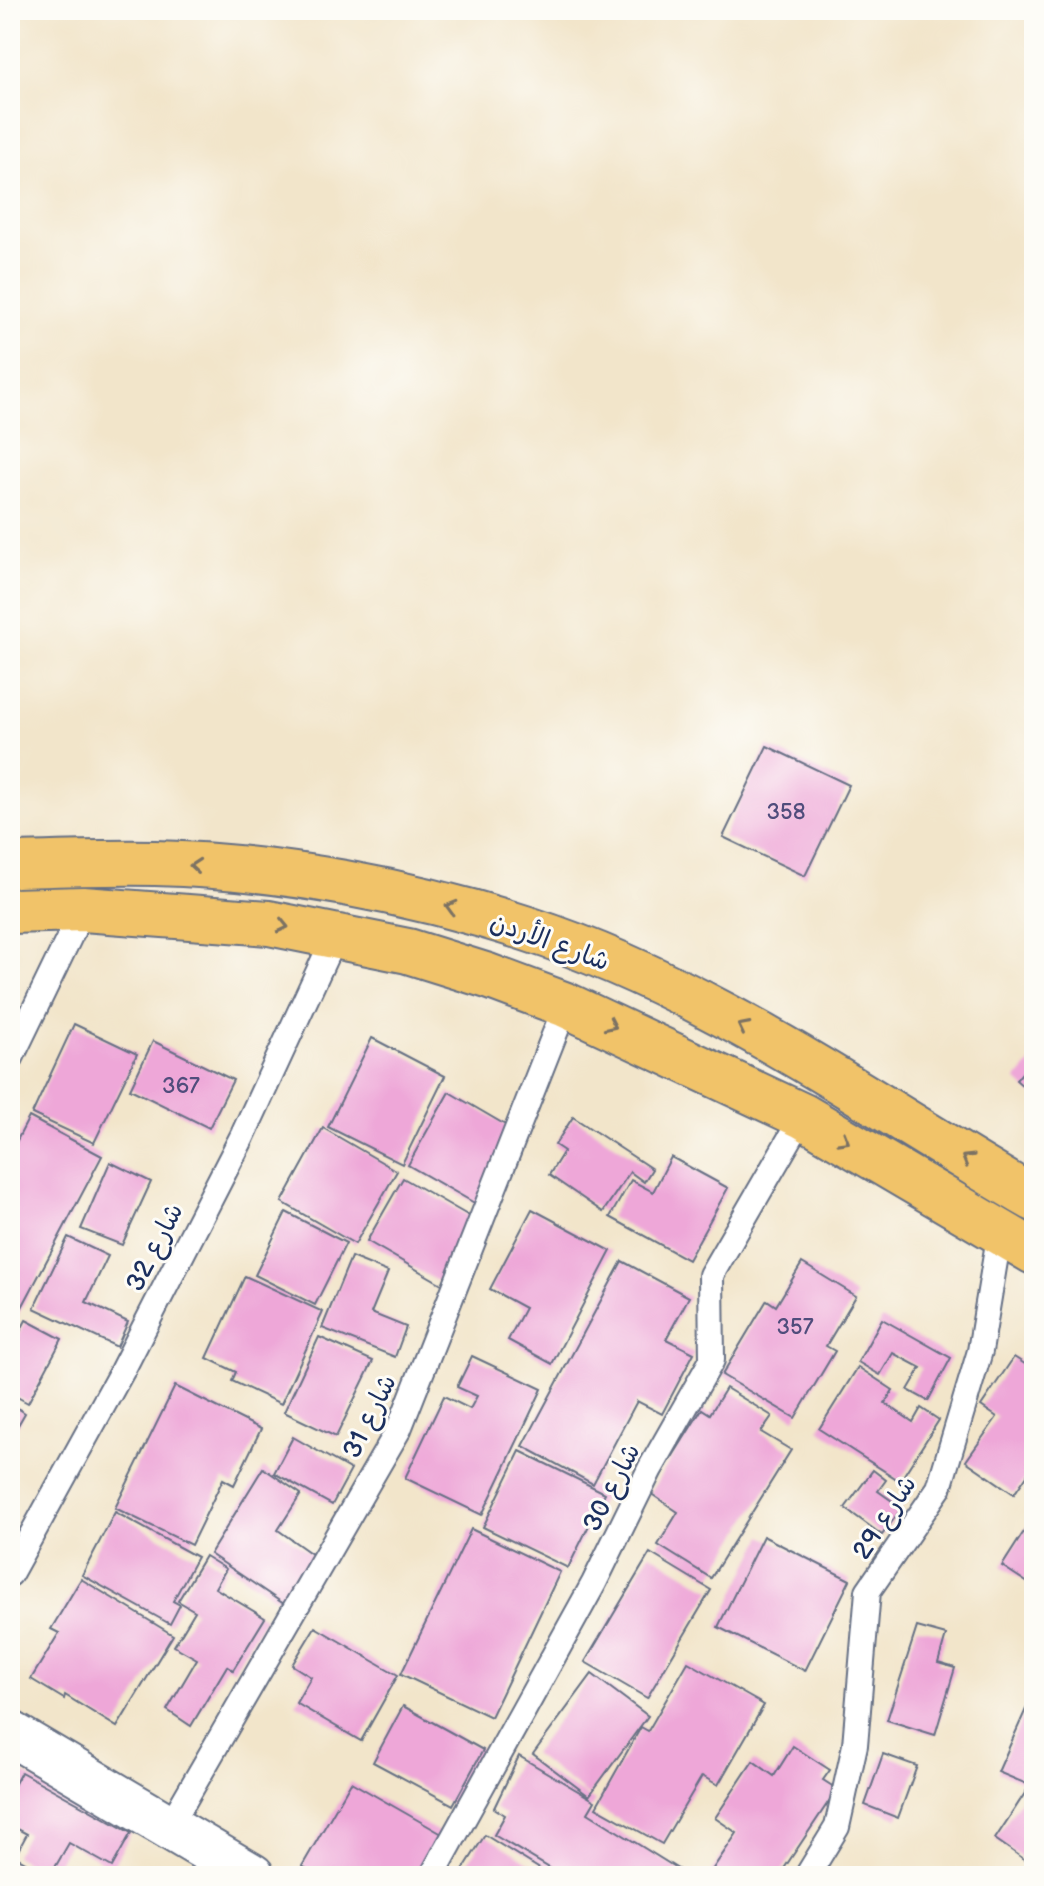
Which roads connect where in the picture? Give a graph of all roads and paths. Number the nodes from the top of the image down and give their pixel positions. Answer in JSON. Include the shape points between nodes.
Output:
{"nodes":[{"id":1,"x":10,"y":865,"type":"edge"},
{"id":2,"x":83,"y":909,"type":"junction"},
{"id":3,"x":10,"y":911,"type":"edge"},
{"id":4,"x":334,"y":938,"type":"junction"},
{"id":5,"x":566,"y":1005,"type":"junction"},
{"id":6,"x":10,"y":1060,"type":"edge"},
{"id":7,"x":803,"y":1116,"type":"junction"},
{"id":8,"x":1034,"y":1199,"type":"edge"},
{"id":9,"x":1017,"y":1242,"type":"edge"},
{"id":10,"x":10,"y":1574,"type":"edge"},
{"id":11,"x":10,"y":1733,"type":"edge"},
{"id":12,"x":169,"y":1827,"type":"junction"},
{"id":13,"x":252,"y":1876,"type":"edge"},
{"id":14,"x":432,"y":1876,"type":"edge"},
{"id":15,"x":807,"y":1876,"type":"edge"}],
"edges":[{"from":8,"to":1,"type":"highway","name":"شارع الأردن","one_way":true,"via":[[752,1032],[627,969],[531,930],[419,898],[255,872],[157,863]]},
{"from":2,"to":3,"type":"highway","name":"شارع الأردن"},
{"from":2,"to":4,"type":"highway","name":"شارع الأردن","one_way":true,"via":[[205,915]]},
{"from":2,"to":6,"type":"lane"},
{"from":4,"to":5,"type":"highway","name":"شارع الأردن","via":[[408,951]]},
{"from":4,"to":10,"type":"lane","name":"شارع 32","via":[[242,1137]]},
{"from":5,"to":7,"type":"highway","name":"شارع الأردن","one_way":true},
{"from":5,"to":12,"type":"lane","name":"شارع 31","via":[[399,1429]]},
{"from":7,"to":9,"type":"highway","name":"شارع الأردن","one_way":true},
{"from":7,"to":14,"type":"lane","name":"شارع 30","via":[[711,1275],[712,1360]]},
{"from":9,"to":15,"type":"lane","name":"شارع 29","via":[[939,1488],[868,1591],[855,1745],[837,1827]]},
{"from":11,"to":12,"type":"street"},
{"from":12,"to":13,"type":"street"}]}
